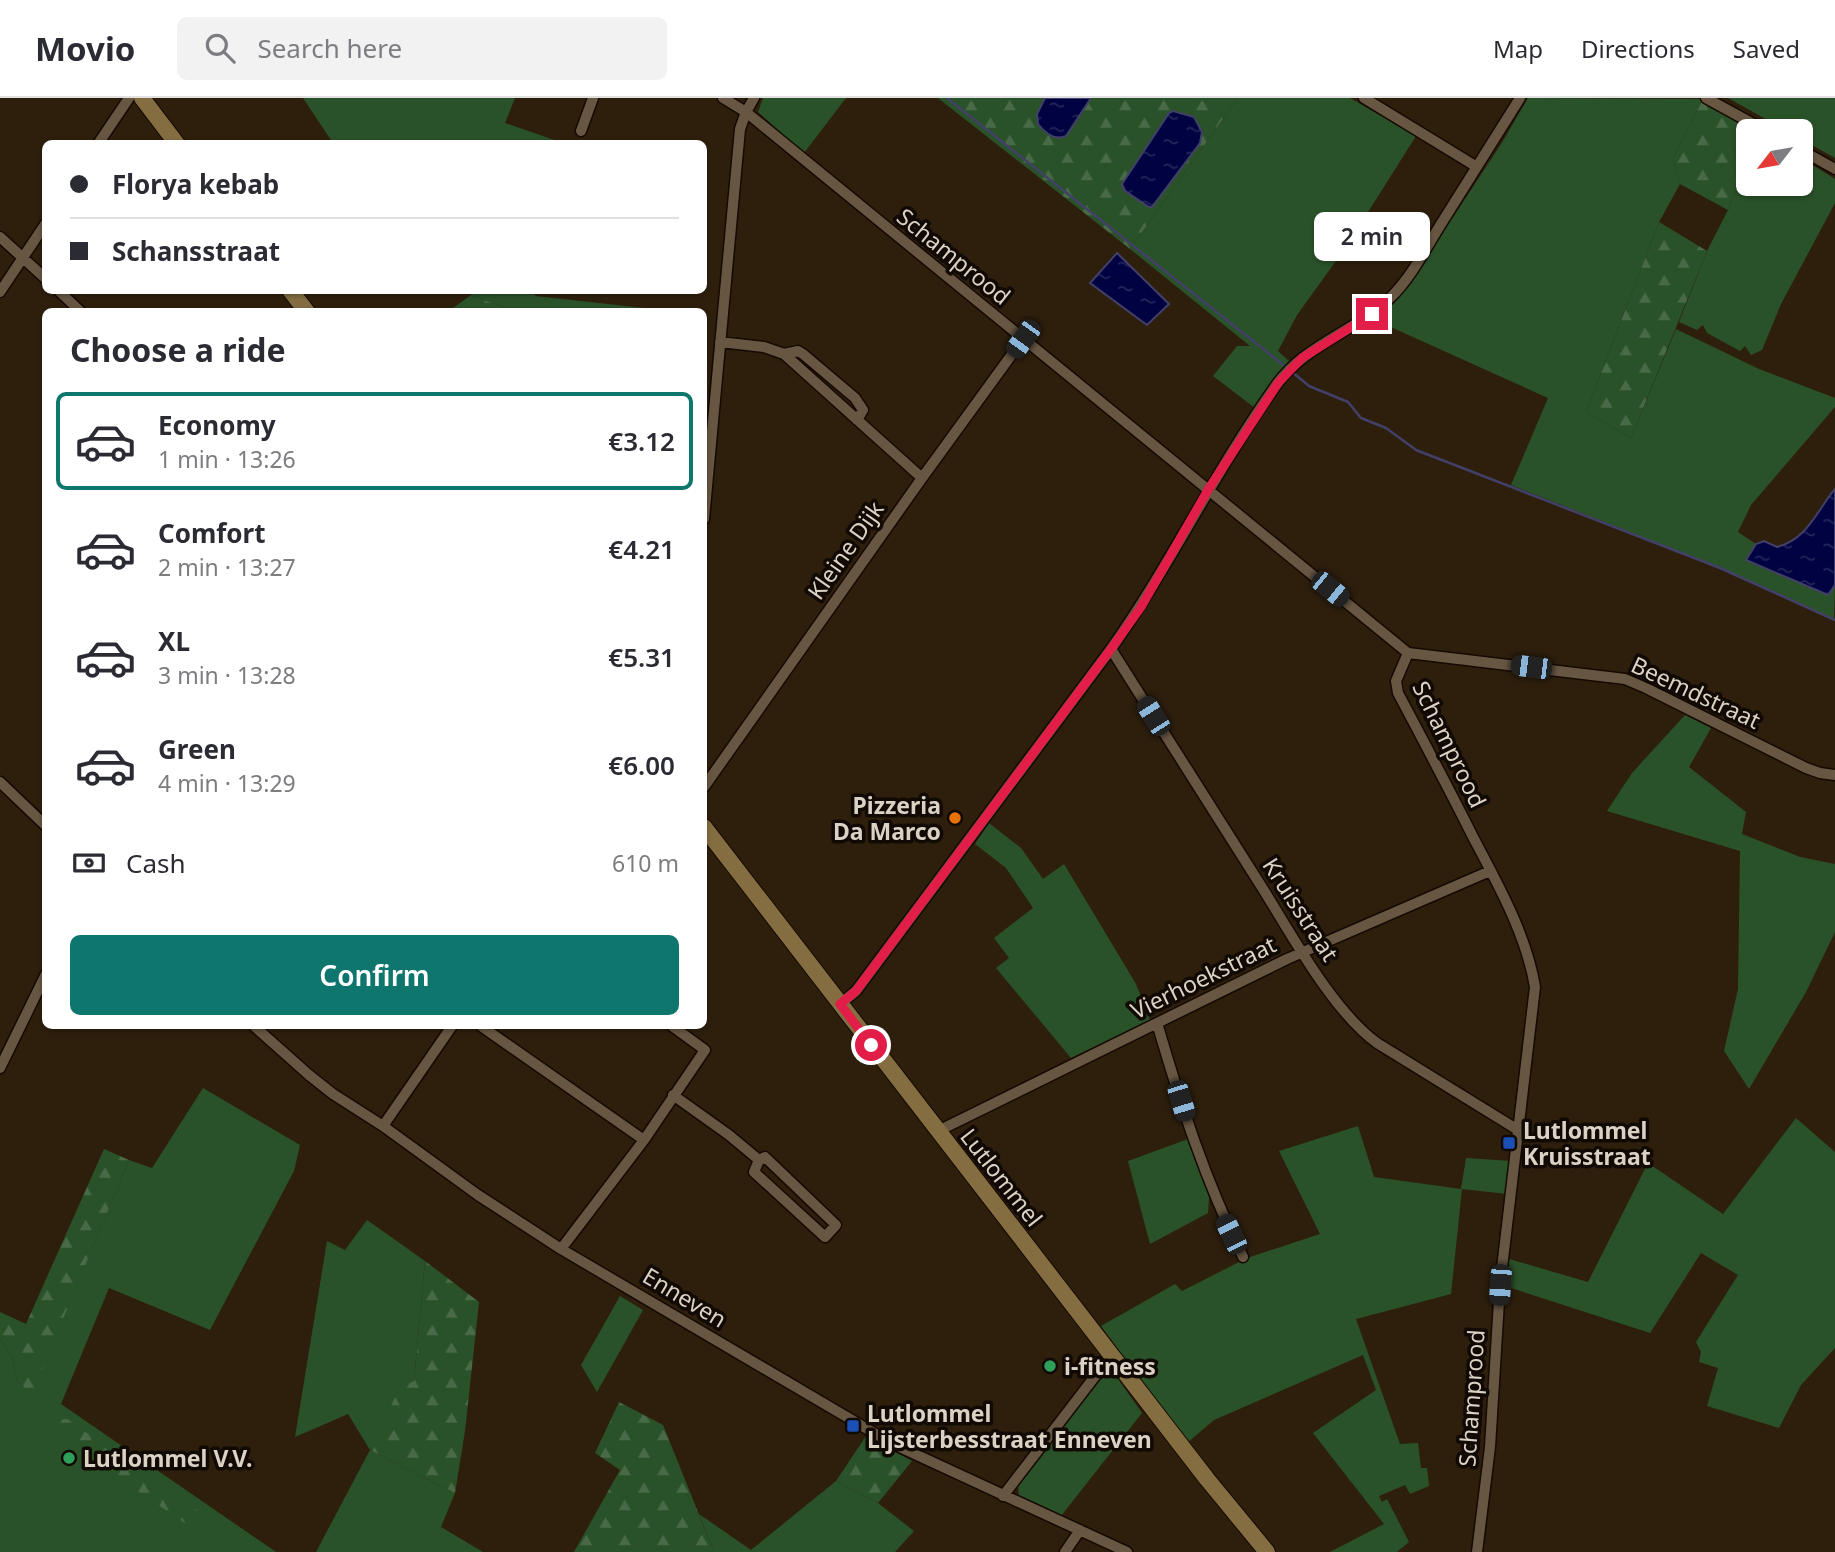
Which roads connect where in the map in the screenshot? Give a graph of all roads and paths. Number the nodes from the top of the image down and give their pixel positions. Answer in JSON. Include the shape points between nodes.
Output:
{"nodes":[{"id":1,"x":129,"y":98,"type":"edge"},
{"id":2,"x":142,"y":98,"type":"edge"},
{"id":3,"x":593,"y":98,"type":"edge"},
{"id":4,"x":723,"y":98,"type":"edge"},
{"id":5,"x":754,"y":98,"type":"edge"},
{"id":6,"x":1364,"y":98,"type":"edge"},
{"id":7,"x":1520,"y":98,"type":"edge"},
{"id":8,"x":1706,"y":98,"type":"edge"},
{"id":9,"x":746,"y":112,"type":"junction"},
{"id":10,"x":1744,"y":119,"type":"edge"},
{"id":11,"x":581,"y":131,"type":"dead end"},
{"id":12,"x":101,"y":140,"type":"edge"},
{"id":13,"x":174,"y":140,"type":"edge"},
{"id":14,"x":1813,"y":157,"type":"edge"},
{"id":15,"x":1477,"y":167,"type":"junction"},
{"id":16,"x":1835,"y":169,"type":"edge"},
{"id":17,"x":42,"y":229,"type":"edge"},
{"id":18,"x":0,"y":237,"type":"edge"},
{"id":19,"x":23,"y":258,"type":"junction"},
{"id":20,"x":42,"y":275,"type":"edge"},
{"id":21,"x":0,"y":292,"type":"edge"},
{"id":22,"x":62,"y":294,"type":"edge"},
{"id":23,"x":77,"y":308,"type":"edge"},
{"id":24,"x":1023,"y":339,"type":"junction"},
{"id":25,"x":720,"y":342,"type":"junction"},
{"id":26,"x":922,"y":478,"type":"junction"},
{"id":27,"x":707,"y":486,"type":"edge"},
{"id":28,"x":1208,"y":490,"type":"junction"},
{"id":29,"x":1111,"y":649,"type":"junction"},
{"id":30,"x":1408,"y":653,"type":"junction"},
{"id":31,"x":1835,"y":775,"type":"edge"},
{"id":32,"x":0,"y":782,"type":"edge"},
{"id":33,"x":707,"y":783,"type":"edge"},
{"id":34,"x":42,"y":822,"type":"edge"},
{"id":35,"x":707,"y":831,"type":"edge"},
{"id":36,"x":1490,"y":870,"type":"junction"},
{"id":37,"x":1303,"y":953,"type":"junction"},
{"id":38,"x":42,"y":982,"type":"edge"},
{"id":39,"x":840,"y":1004,"type":"junction"},
{"id":40,"x":1157,"y":1023,"type":"junction"},
{"id":41,"x":257,"y":1029,"type":"edge"},
{"id":42,"x":450,"y":1029,"type":"edge"},
{"id":43,"x":485,"y":1029,"type":"edge"},
{"id":44,"x":676,"y":1029,"type":"edge"},
{"id":45,"x":1,"y":1063,"type":"edge"},
{"id":46,"x":673,"y":1095,"type":"junction"},
{"id":47,"x":383,"y":1126,"type":"junction"},
{"id":48,"x":1518,"y":1130,"type":"junction"},
{"id":49,"x":938,"y":1131,"type":"junction"},
{"id":50,"x":644,"y":1140,"type":"junction"},
{"id":51,"x":759,"y":1160,"type":"junction"},
{"id":52,"x":561,"y":1249,"type":"junction"},
{"id":53,"x":1243,"y":1257,"type":"dead end"},
{"id":54,"x":1115,"y":1361,"type":"junction"},
{"id":55,"x":1003,"y":1496,"type":"junction"},
{"id":56,"x":1080,"y":1530,"type":"junction"},
{"id":57,"x":1065,"y":1552,"type":"edge"},
{"id":58,"x":1127,"y":1552,"type":"edge"},
{"id":59,"x":1267,"y":1552,"type":"edge"},
{"id":60,"x":1477,"y":1552,"type":"edge"}],
"edges":[{"from":1,"to":12,"type":"street"},
{"from":2,"to":13,"type":"main road"},
{"from":3,"to":11,"type":"street"},
{"from":4,"to":9,"type":"street","name":"Schamprood"},
{"from":5,"to":9,"type":"street"},
{"from":6,"to":15,"type":"street"},
{"from":7,"to":15,"type":"street"},
{"from":8,"to":10,"type":"street"},
{"from":9,"to":24,"type":"street","name":"Schamprood"},
{"from":9,"to":25,"type":"street","via":[[740,129]]},
{"from":14,"to":16,"type":"street"},
{"from":15,"to":28,"type":"street","via":[[1391,297],[1290,369]]},
{"from":17,"to":19,"type":"street"},
{"from":18,"to":19,"type":"street"},
{"from":19,"to":20,"type":"street"},
{"from":19,"to":21,"type":"street"},
{"from":22,"to":23,"type":"street"},
{"from":24,"to":26,"type":"street","name":"Kleine Dijk"},
{"from":24,"to":28,"type":"street","name":"Schamprood"},
{"from":25,"to":26,"type":"street","via":[[784,354]]},
{"from":25,"to":27,"type":"street"},
{"from":26,"to":33,"type":"street","name":"Kleine Dijk"},
{"from":28,"to":29,"type":"street","via":[[1141,607]]},
{"from":28,"to":30,"type":"street","name":"Schamprood"},
{"from":29,"to":37,"type":"street","name":"Kruisstraat"},
{"from":29,"to":39,"type":"street","via":[[856,991]]},
{"from":30,"to":31,"type":"street","name":"Beemdstraat","via":[[1625,679],[1806,768]]},
{"from":30,"to":36,"type":"street","name":"Schamprood","via":[[1396,681],[1398,693]]},
{"from":32,"to":34,"type":"street"},
{"from":35,"to":39,"type":"main road","name":"Lutlommel"},
{"from":36,"to":37,"type":"street","name":"Vierhoekstraat"},
{"from":36,"to":48,"type":"street","name":"Schamprood","via":[[1523,942],[1535,987]]},
{"from":37,"to":40,"type":"street","name":"Vierhoekstraat"},
{"from":37,"to":48,"type":"street","name":"Kruisstraat","via":[[1361,1032]]},
{"from":38,"to":45,"type":"street"},
{"from":39,"to":49,"type":"main road","name":"Lutlommel"},
{"from":40,"to":49,"type":"street","name":"Vierhoekstraat"},
{"from":40,"to":53,"type":"street","via":[[1212,1193]]},
{"from":41,"to":47,"type":"street","name":"Enneven","via":[[317,1082]]},
{"from":42,"to":47,"type":"street"},
{"from":43,"to":50,"type":"street"},
{"from":44,"to":46,"type":"street","via":[[705,1050]]},
{"from":46,"to":50,"type":"street"},
{"from":46,"to":51,"type":"street"},
{"from":47,"to":52,"type":"street","name":"Enneven"},
{"from":48,"to":60,"type":"street","name":"Schamprood"},
{"from":49,"to":54,"type":"main road","name":"Lutlommel"},
{"from":50,"to":52,"type":"street"},
{"from":51,"to":51,"type":"street","via":[[754,1172],[825,1237],[836,1225],[765,1157]]},
{"from":52,"to":55,"type":"street","name":"Enneven","via":[[891,1443]]},
{"from":54,"to":55,"type":"street","via":[[1096,1375]]},
{"from":54,"to":59,"type":"main road","name":"Lutlommel"},
{"from":55,"to":56,"type":"street","name":"Enneven"},
{"from":56,"to":57,"type":"street"},
{"from":56,"to":58,"type":"street","name":"Enneven"}]}
